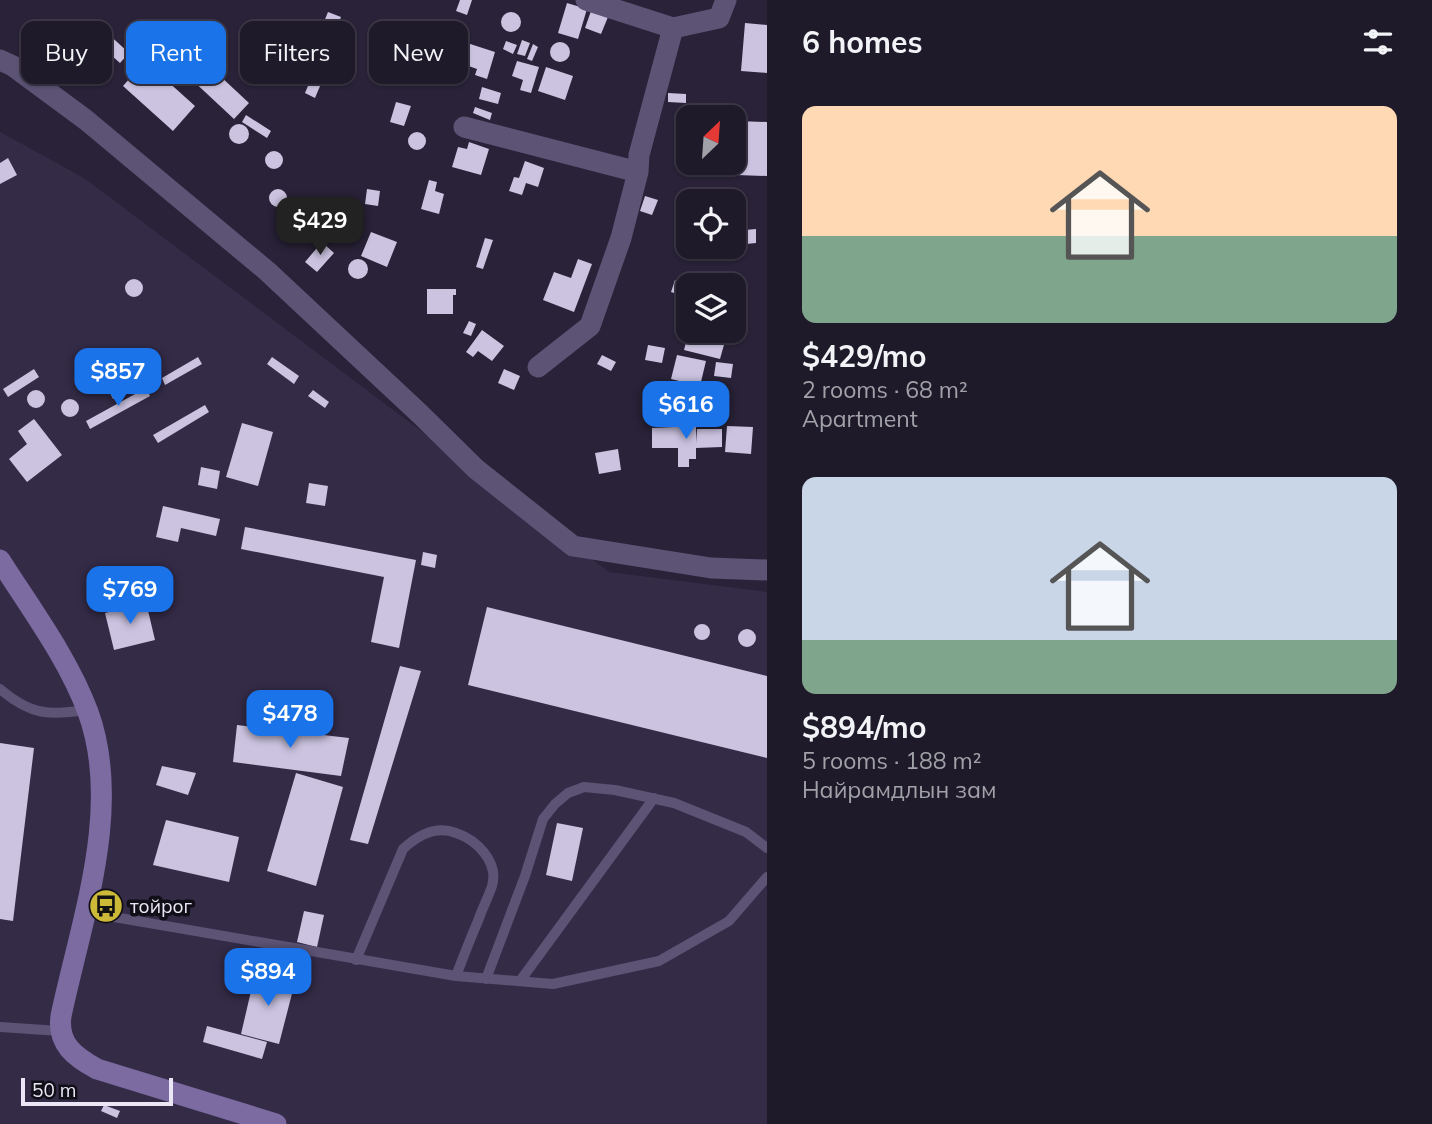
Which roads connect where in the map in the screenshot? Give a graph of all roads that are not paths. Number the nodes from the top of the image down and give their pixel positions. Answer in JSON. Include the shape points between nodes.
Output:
{"nodes":[{"id":1,"x":586,"y":0,"type":"edge"},
{"id":2,"x":726,"y":0,"type":"edge"},
{"id":3,"x":673,"y":28,"type":"junction"},
{"id":4,"x":0,"y":60,"type":"edge"},
{"id":5,"x":464,"y":127,"type":"dead end"},
{"id":6,"x":638,"y":172,"type":"junction"},
{"id":7,"x":538,"y":367,"type":"dead end"},
{"id":8,"x":0,"y":560,"type":"edge"},
{"id":9,"x":767,"y":570,"type":"edge"},
{"id":10,"x":0,"y":689,"type":"edge"},
{"id":11,"x":87,"y":710,"type":"junction"},
{"id":12,"x":654,"y":799,"type":"junction"},
{"id":13,"x":767,"y":848,"type":"edge"},
{"id":14,"x":767,"y":877,"type":"edge"},
{"id":15,"x":85,"y":912,"type":"junction"},
{"id":16,"x":356,"y":960,"type":"junction"},
{"id":17,"x":456,"y":976,"type":"junction"},
{"id":18,"x":486,"y":979,"type":"junction"},
{"id":19,"x":520,"y":981,"type":"junction"},
{"id":20,"x":0,"y":1027,"type":"edge"},
{"id":21,"x":60,"y":1031,"type":"junction"},
{"id":22,"x":276,"y":1124,"type":"edge"}],
"edges":[{"from":1,"to":3,"type":"street"},
{"from":2,"to":3,"type":"street","via":[[719,18]]},
{"from":3,"to":6,"type":"street"},
{"from":4,"to":9,"type":"street","via":[[86,120],[267,271],[476,470],[573,546],[711,568]]},
{"from":5,"to":6,"type":"street"},
{"from":6,"to":7,"type":"street","via":[[621,239],[590,326]]},
{"from":8,"to":11,"type":"main road","via":[[71,675]]},
{"from":10,"to":11,"type":"lane","via":[[18,704],[51,715]]},
{"from":11,"to":15,"type":"main road","via":[[97,743],[101,795]]},
{"from":12,"to":13,"type":"lane","via":[[746,832]]},
{"from":12,"to":18,"type":"lane","via":[[584,787],[555,804],[543,820]]},
{"from":12,"to":19,"type":"lane"},
{"from":14,"to":19,"type":"lane","via":[[729,921],[659,961],[553,984]]},
{"from":15,"to":16,"type":"lane"},
{"from":15,"to":21,"type":"main road"},
{"from":16,"to":17,"type":"lane"},
{"from":16,"to":17,"type":"lane","via":[[403,849],[427,832],[453,831],[482,850],[491,864],[493,883]]},
{"from":17,"to":18,"type":"lane"},
{"from":18,"to":19,"type":"lane"},
{"from":20,"to":21,"type":"lane"},
{"from":21,"to":22,"type":"main road","via":[[70,1051],[111,1075]]}]}
